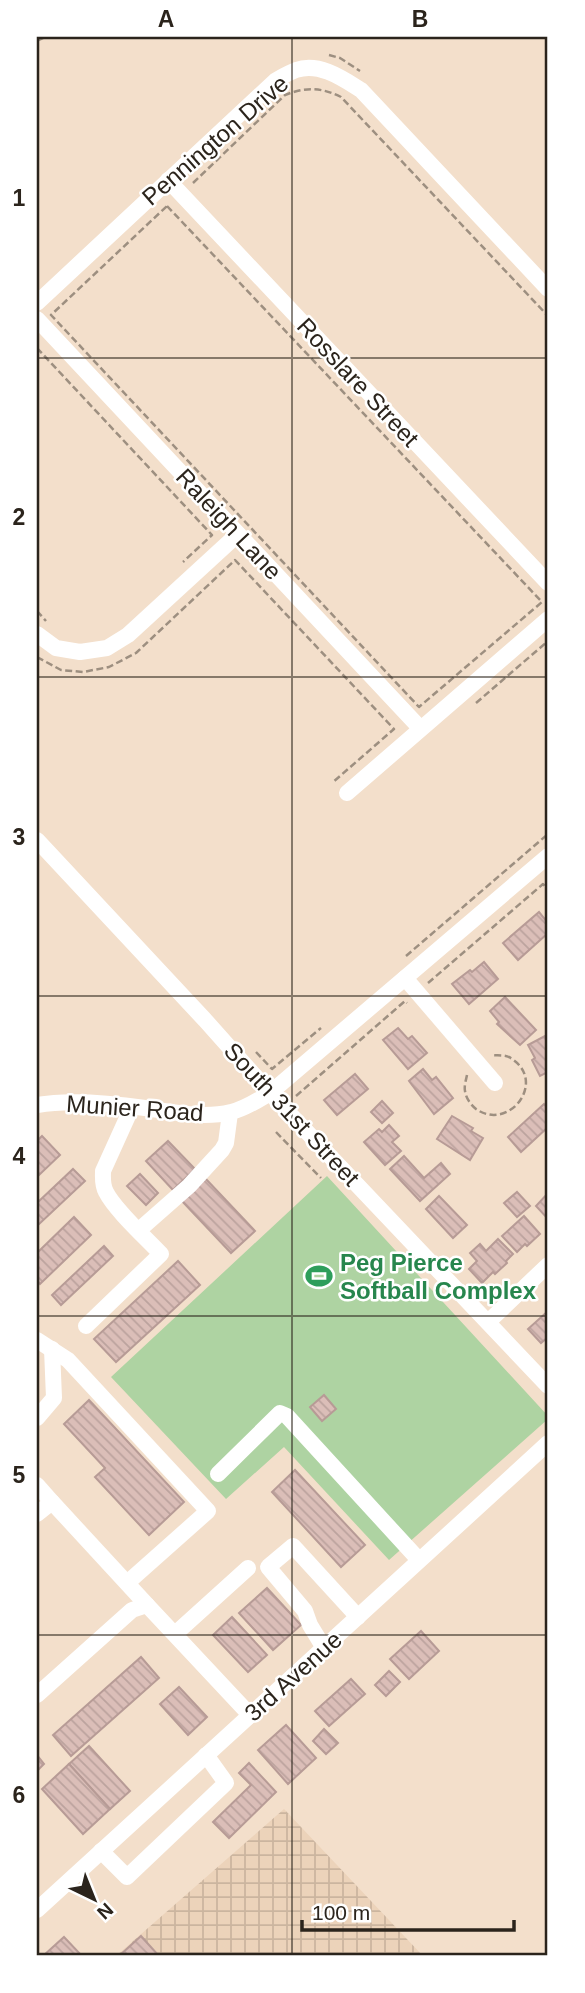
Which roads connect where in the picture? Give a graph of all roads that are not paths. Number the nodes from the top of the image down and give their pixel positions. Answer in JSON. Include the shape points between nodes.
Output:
{"nodes":[{"id":1,"x":168,"y":180,"type":"junction"},
{"id":2,"x":548,"y":289,"type":"edge"},
{"id":3,"x":37,"y":303,"type":"edge"},
{"id":4,"x":37,"y":319,"type":"edge"},
{"id":5,"x":238,"y":534,"type":"junction"},
{"id":6,"x":548,"y":583,"type":"edge"},
{"id":7,"x":548,"y":619,"type":"edge"},
{"id":8,"x":42,"y":628,"type":"edge"},
{"id":9,"x":420,"y":729,"type":"junction"},
{"id":10,"x":347,"y":793,"type":"dead end"},
{"id":11,"x":37,"y":840,"type":"edge"},
{"id":12,"x":546,"y":861,"type":"edge"},
{"id":13,"x":405,"y":978,"type":"junction"},
{"id":14,"x":495,"y":1083,"type":"dead end"},
{"id":15,"x":270,"y":1093,"type":"junction"},
{"id":16,"x":37,"y":1105,"type":"edge"},
{"id":17,"x":132,"y":1107,"type":"junction"},
{"id":18,"x":230,"y":1113,"type":"junction"},
{"id":19,"x":139,"y":1230,"type":"junction"},
{"id":20,"x":548,"y":1265,"type":"edge"},
{"id":21,"x":488,"y":1322,"type":"junction"},
{"id":22,"x":86,"y":1326,"type":"dead end"},
{"id":23,"x":37,"y":1340,"type":"edge"},
{"id":24,"x":52,"y":1349,"type":"junction"},
{"id":25,"x":548,"y":1386,"type":"edge"},
{"id":26,"x":37,"y":1418,"type":"edge"},
{"id":27,"x":548,"y":1443,"type":"edge"},
{"id":28,"x":218,"y":1474,"type":"dead end"},
{"id":29,"x":37,"y":1485,"type":"edge"},
{"id":30,"x":52,"y":1502,"type":"junction"},
{"id":31,"x":37,"y":1514,"type":"edge"},
{"id":32,"x":419,"y":1560,"type":"junction"},
{"id":33,"x":248,"y":1568,"type":"dead end"},
{"id":34,"x":127,"y":1583,"type":"junction"},
{"id":35,"x":148,"y":1605,"type":"junction"},
{"id":36,"x":358,"y":1617,"type":"junction"},
{"id":37,"x":175,"y":1634,"type":"junction"},
{"id":38,"x":324,"y":1648,"type":"junction"},
{"id":39,"x":37,"y":1695,"type":"edge"},
{"id":40,"x":250,"y":1715,"type":"junction"},
{"id":41,"x":206,"y":1755,"type":"junction"},
{"id":42,"x":101,"y":1851,"type":"junction"},
{"id":43,"x":37,"y":1910,"type":"edge"}],
"edges":[{"from":1,"to":2,"type":"street","name":"Pennington Drive","via":[[275,80],[298,69],[321,69],[361,90]]},
{"from":1,"to":3,"type":"street","name":"Pennington Drive"},
{"from":1,"to":6,"type":"street","name":"Rosslare Street"},
{"from":4,"to":5,"type":"street","name":"Raleigh Lane"},
{"from":5,"to":8,"type":"street","via":[[128,635],[107,648],[80,652],[56,648]]},
{"from":5,"to":9,"type":"street","name":"Raleigh Lane"},
{"from":7,"to":9,"type":"street"},
{"from":9,"to":10,"type":"street"},
{"from":11,"to":15,"type":"street","name":"South 31st Street"},
{"from":12,"to":13,"type":"street","name":"Munier Road"},
{"from":13,"to":14,"type":"street"},
{"from":13,"to":15,"type":"street","name":"Munier Road"},
{"from":15,"to":18,"type":"street","name":"Munier Road"},
{"from":15,"to":21,"type":"street","name":"South 31st Street"},
{"from":16,"to":17,"type":"street","name":"Munier Road"},
{"from":17,"to":18,"type":"street","name":"Munier Road","via":[[187,1114]]},
{"from":17,"to":19,"type":"street","via":[[103,1171],[103,1181],[113,1203]]},
{"from":18,"to":19,"type":"street","via":[[222,1150]]},
{"from":19,"to":22,"type":"street","via":[[161,1254]]},
{"from":20,"to":21,"type":"street"},
{"from":21,"to":25,"type":"street","name":"South 31st Street"},
{"from":23,"to":24,"type":"street"},
{"from":24,"to":26,"type":"street","via":[[54,1398]]},
{"from":24,"to":34,"type":"street","via":[[68,1360],[208,1511]]},
{"from":27,"to":32,"type":"street","name":"3rd Avenue"},
{"from":28,"to":32,"type":"street","via":[[280,1413]]},
{"from":29,"to":30,"type":"street"},
{"from":30,"to":31,"type":"street"},
{"from":30,"to":34,"type":"street"},
{"from":32,"to":36,"type":"street","name":"3rd Avenue"},
{"from":33,"to":37,"type":"street"},
{"from":34,"to":35,"type":"street"},
{"from":35,"to":37,"type":"street"},
{"from":35,"to":39,"type":"street","via":[[132,1610]]},
{"from":36,"to":38,"type":"street","name":"3rd Avenue"},
{"from":36,"to":38,"type":"street","via":[[293,1546],[268,1567],[305,1611]]},
{"from":37,"to":40,"type":"street"},
{"from":38,"to":40,"type":"street","name":"3rd Avenue"},
{"from":40,"to":41,"type":"street","name":"3rd Avenue"},
{"from":41,"to":42,"type":"street","name":"3rd Avenue"},
{"from":41,"to":42,"type":"street","via":[[226,1783],[127,1877]]},
{"from":42,"to":43,"type":"street","name":"3rd Avenue"}]}
